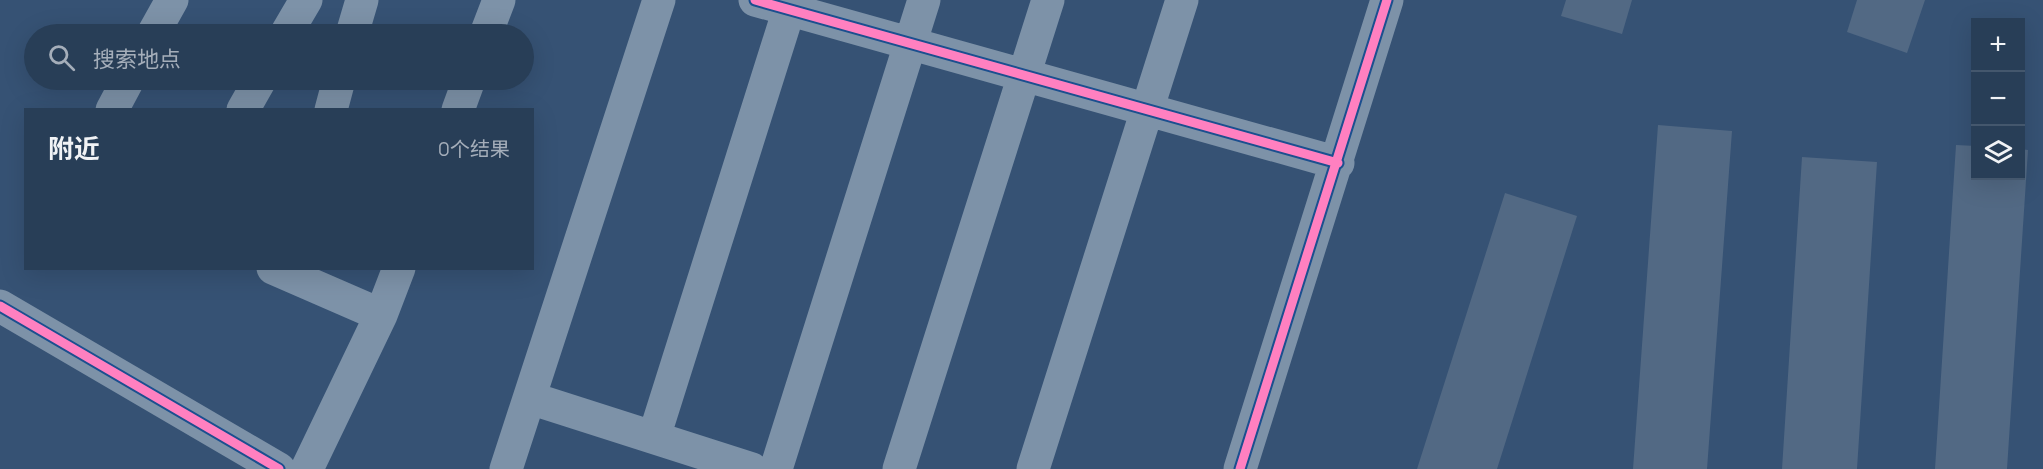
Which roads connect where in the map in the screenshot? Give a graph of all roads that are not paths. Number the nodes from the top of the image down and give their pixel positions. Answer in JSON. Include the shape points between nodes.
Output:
{"nodes":[{"id":1,"x":172,"y":0,"type":"edge"},
{"id":2,"x":306,"y":0,"type":"edge"},
{"id":3,"x":362,"y":0,"type":"edge"},
{"id":4,"x":499,"y":0,"type":"edge"},
{"id":5,"x":659,"y":0,"type":"edge"},
{"id":6,"x":755,"y":0,"type":"edge"},
{"id":7,"x":924,"y":0,"type":"edge"},
{"id":8,"x":1048,"y":0,"type":"edge"},
{"id":9,"x":1182,"y":0,"type":"edge"},
{"id":10,"x":1387,"y":0,"type":"edge"},
{"id":11,"x":791,"y":5,"type":"edge"},
{"id":12,"x":159,"y":24,"type":"edge"},
{"id":13,"x":292,"y":24,"type":"edge"},
{"id":14,"x":355,"y":24,"type":"edge"},
{"id":15,"x":490,"y":24,"type":"edge"},
{"id":16,"x":910,"y":44,"type":"junction"},
{"id":17,"x":1024,"y":75,"type":"junction"},
{"id":18,"x":123,"y":90,"type":"edge"},
{"id":19,"x":254,"y":90,"type":"edge"},
{"id":20,"x":336,"y":90,"type":"edge"},
{"id":21,"x":466,"y":90,"type":"edge"},
{"id":22,"x":113,"y":108,"type":"edge"},
{"id":23,"x":244,"y":108,"type":"edge"},
{"id":24,"x":332,"y":108,"type":"edge"},
{"id":25,"x":459,"y":108,"type":"edge"},
{"id":26,"x":1147,"y":109,"type":"junction"},
{"id":27,"x":1338,"y":163,"type":"junction"},
{"id":28,"x":281,"y":270,"type":"edge"},
{"id":29,"x":398,"y":270,"type":"edge"},
{"id":30,"x":0,"y":306,"type":"edge"},
{"id":31,"x":381,"y":315,"type":"junction"},
{"id":32,"x":530,"y":398,"type":"junction"},
{"id":33,"x":654,"y":437,"type":"junction"},
{"id":34,"x":279,"y":469,"type":"edge"},
{"id":35,"x":307,"y":469,"type":"edge"},
{"id":36,"x":506,"y":469,"type":"edge"},
{"id":37,"x":752,"y":469,"type":"edge"},
{"id":38,"x":776,"y":469,"type":"edge"},
{"id":39,"x":899,"y":469,"type":"edge"},
{"id":40,"x":1033,"y":469,"type":"edge"},
{"id":41,"x":1240,"y":469,"type":"edge"}],
"edges":[{"from":1,"to":12,"type":"street"},
{"from":2,"to":13,"type":"street"},
{"from":3,"to":14,"type":"street"},
{"from":4,"to":15,"type":"street"},
{"from":5,"to":32,"type":"street"},
{"from":6,"to":11,"type":"street"},
{"from":7,"to":16,"type":"street"},
{"from":8,"to":17,"type":"street"},
{"from":9,"to":26,"type":"street"},
{"from":10,"to":27,"type":"street"},
{"from":11,"to":16,"type":"street"},
{"from":11,"to":33,"type":"street"},
{"from":16,"to":17,"type":"street"},
{"from":16,"to":38,"type":"street"},
{"from":17,"to":26,"type":"street"},
{"from":17,"to":39,"type":"street"},
{"from":18,"to":22,"type":"street"},
{"from":19,"to":23,"type":"street"},
{"from":20,"to":24,"type":"street"},
{"from":21,"to":25,"type":"street"},
{"from":26,"to":27,"type":"street"},
{"from":26,"to":40,"type":"street"},
{"from":27,"to":41,"type":"street"},
{"from":28,"to":31,"type":"street"},
{"from":29,"to":31,"type":"street"},
{"from":30,"to":34,"type":"street"},
{"from":31,"to":35,"type":"street"},
{"from":32,"to":33,"type":"street"},
{"from":32,"to":36,"type":"street"},
{"from":33,"to":37,"type":"street"}]}
